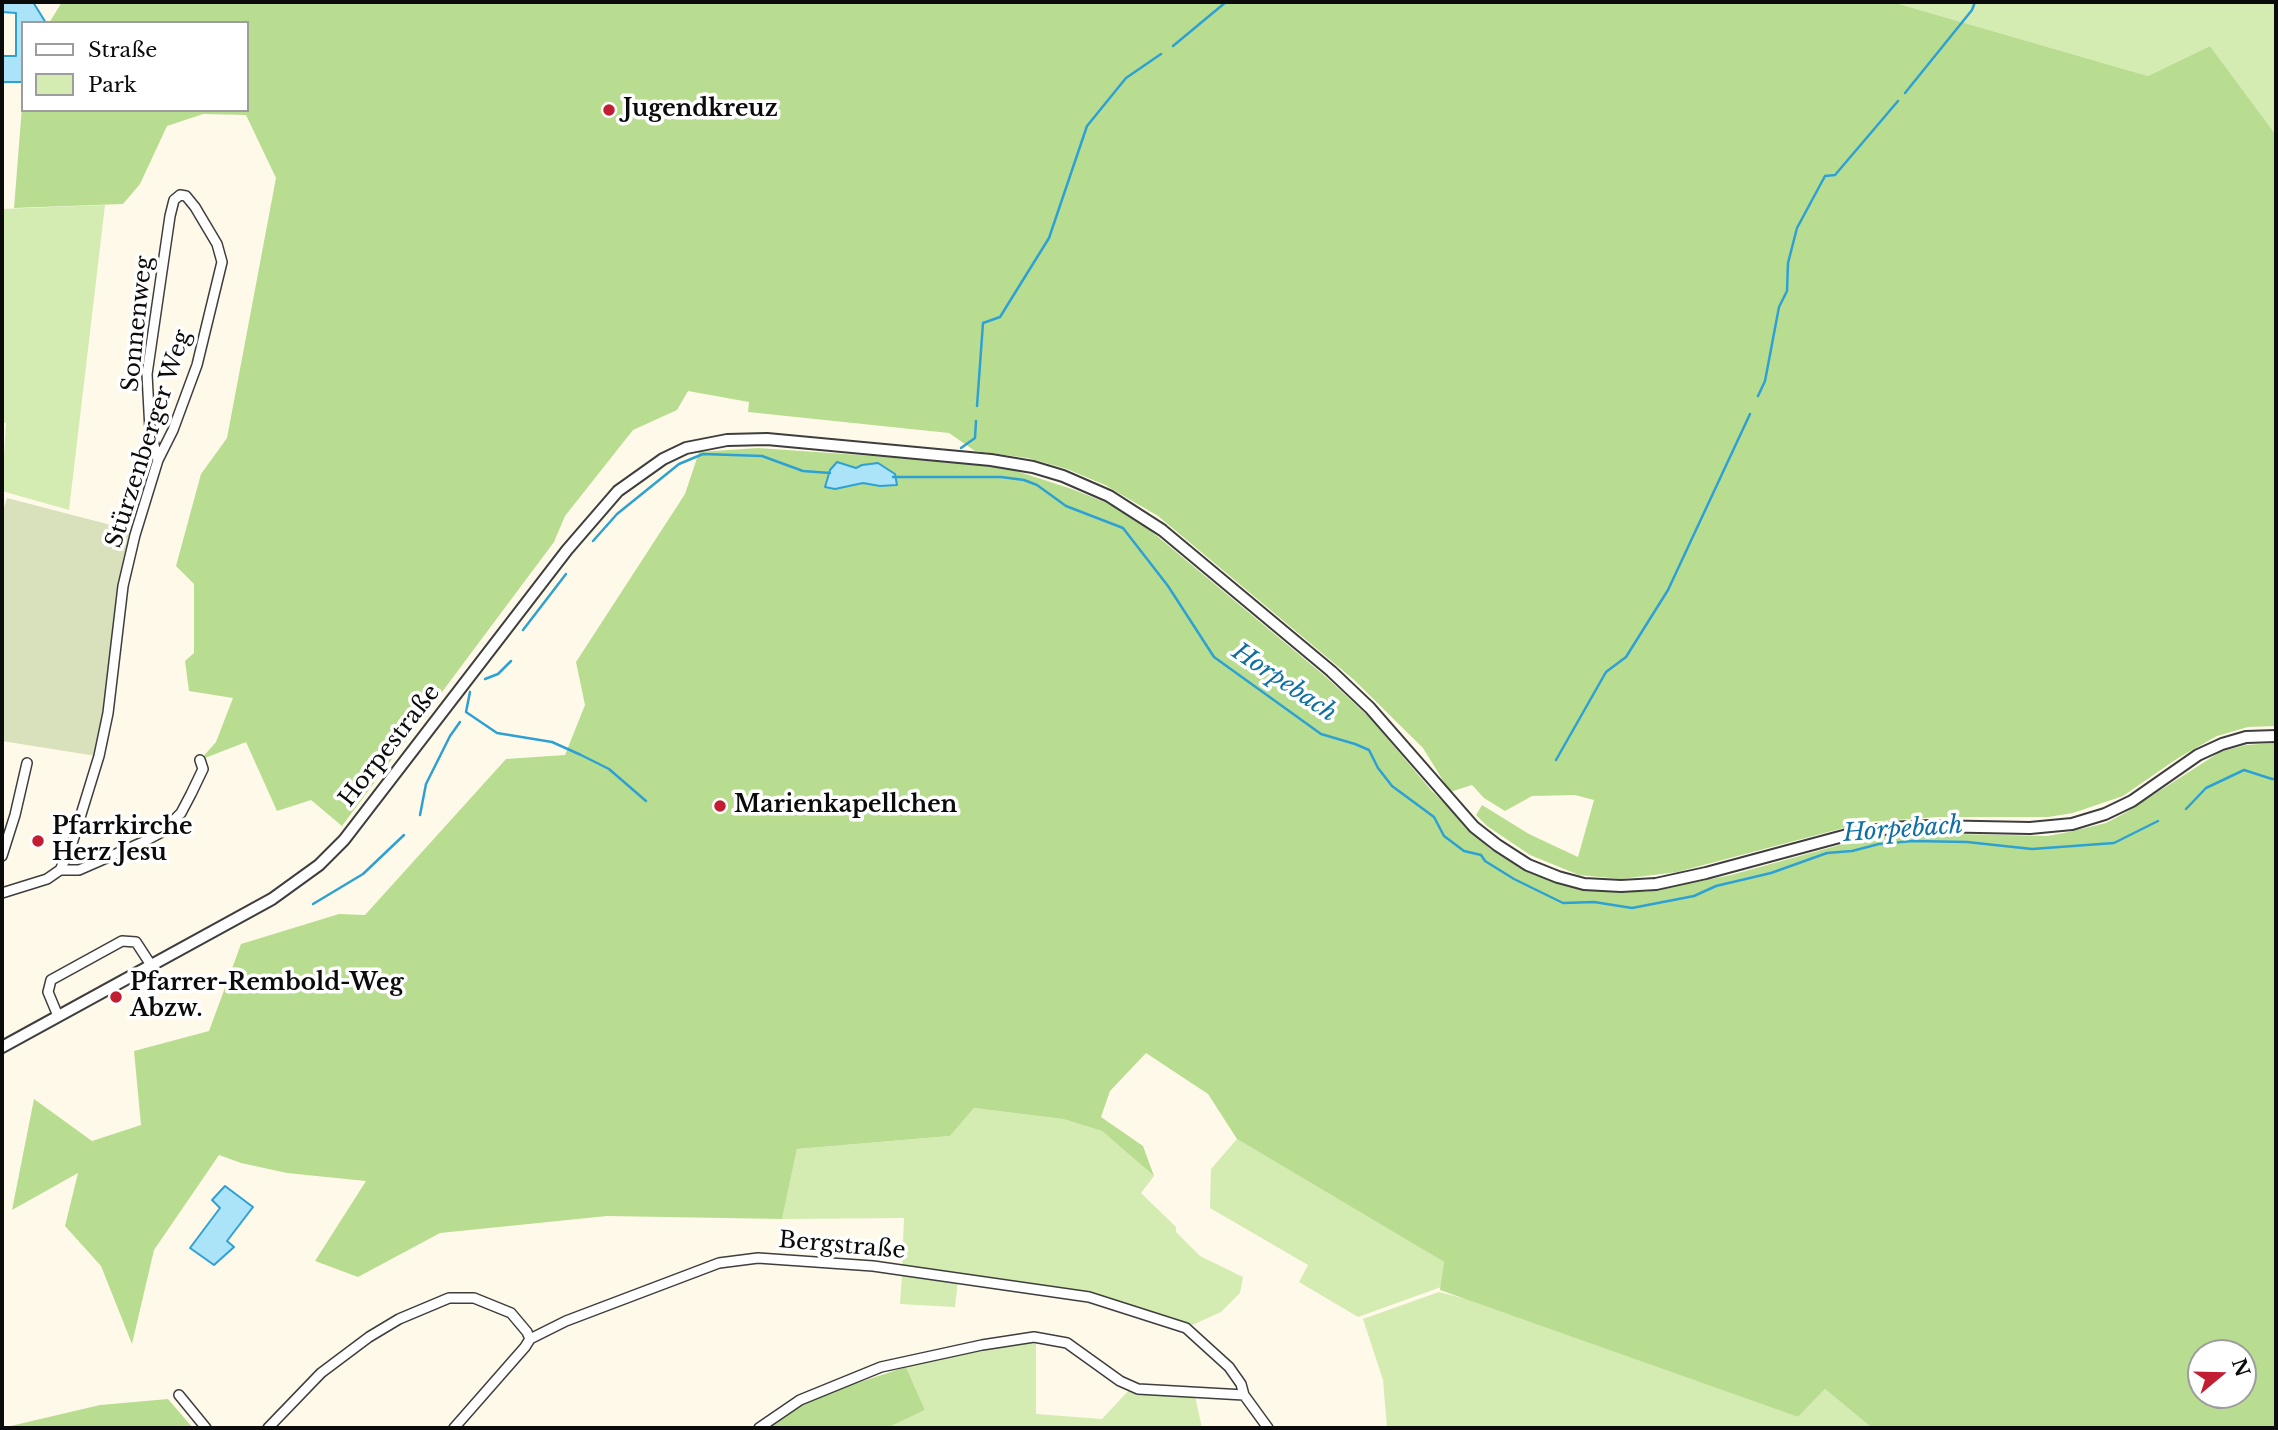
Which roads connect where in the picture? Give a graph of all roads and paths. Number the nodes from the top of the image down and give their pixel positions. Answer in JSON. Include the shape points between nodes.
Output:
{"nodes":[{"id":1,"x":180,"y":195,"type":"joint"},
{"id":2,"x":158,"y":460,"type":"junction"},
{"id":3,"x":2276,"y":736,"type":"edge"},
{"id":4,"x":200,"y":760,"type":"dead end"},
{"id":5,"x":27,"y":763,"type":"dead end"},
{"id":6,"x":2,"y":856,"type":"edge"},
{"id":7,"x":60,"y":870,"type":"junction"},
{"id":8,"x":2,"y":893,"type":"edge"},
{"id":9,"x":151,"y":965,"type":"junction"},
{"id":10,"x":58,"y":1016,"type":"junction"},
{"id":11,"x":2,"y":1047,"type":"edge"},
{"id":12,"x":530,"y":1339,"type":"junction"},
{"id":13,"x":179,"y":1395,"type":"dead end"},
{"id":14,"x":1244,"y":1395,"type":"junction"},
{"id":15,"x":206,"y":1428,"type":"edge"},
{"id":16,"x":268,"y":1428,"type":"edge"},
{"id":17,"x":454,"y":1428,"type":"edge"},
{"id":18,"x":760,"y":1428,"type":"edge"},
{"id":19,"x":1268,"y":1428,"type":"edge"}],
"edges":[{"from":1,"to":2,"type":"street","name":"Sonnenweg","via":[[170,216],[147,374],[150,430]]},
{"from":1,"to":2,"type":"street","name":"Stürzenberger Weg","via":[[195,207],[222,262],[197,365]]},
{"from":2,"to":7,"type":"street","name":"Stürzenberger Weg","via":[[123,586],[99,756]]},
{"from":3,"to":9,"type":"street","name":"Horpestraße","via":[[2222,744],[2132,801],[2072,824],[1889,828],[1668,881],[1584,884],[1528,864],[1482,833],[1331,671],[1162,530],[1109,496],[1063,476],[1002,461],[767,439],[727,440],[686,448],[618,491],[567,550],[344,840],[295,884]]},
{"from":4,"to":7,"type":"street","via":[[203,769],[181,813],[162,832],[79,870]]},
{"from":5,"to":6,"type":"street"},
{"from":7,"to":8,"type":"street","via":[[47,879]]},
{"from":9,"to":10,"type":"street","name":"Horpestraße"},
{"from":9,"to":10,"type":"street","via":[[136,942],[122,941],[51,980],[48,992]]},
{"from":10,"to":11,"type":"street","name":"Horpestraße"},
{"from":12,"to":14,"type":"street","name":"Bergstraße","via":[[719,1263],[758,1258],[803,1260],[1089,1297],[1186,1328],[1229,1367]]},
{"from":12,"to":16,"type":"street","via":[[511,1313],[474,1298],[449,1298],[369,1337],[321,1373]]},
{"from":12,"to":17,"type":"street","name":"Bergstraße"},
{"from":13,"to":15,"type":"street"},
{"from":14,"to":18,"type":"street","via":[[1138,1389],[1067,1343],[1034,1337],[881,1367],[800,1400]]},
{"from":14,"to":19,"type":"street","name":"Bergstraße"}]}
